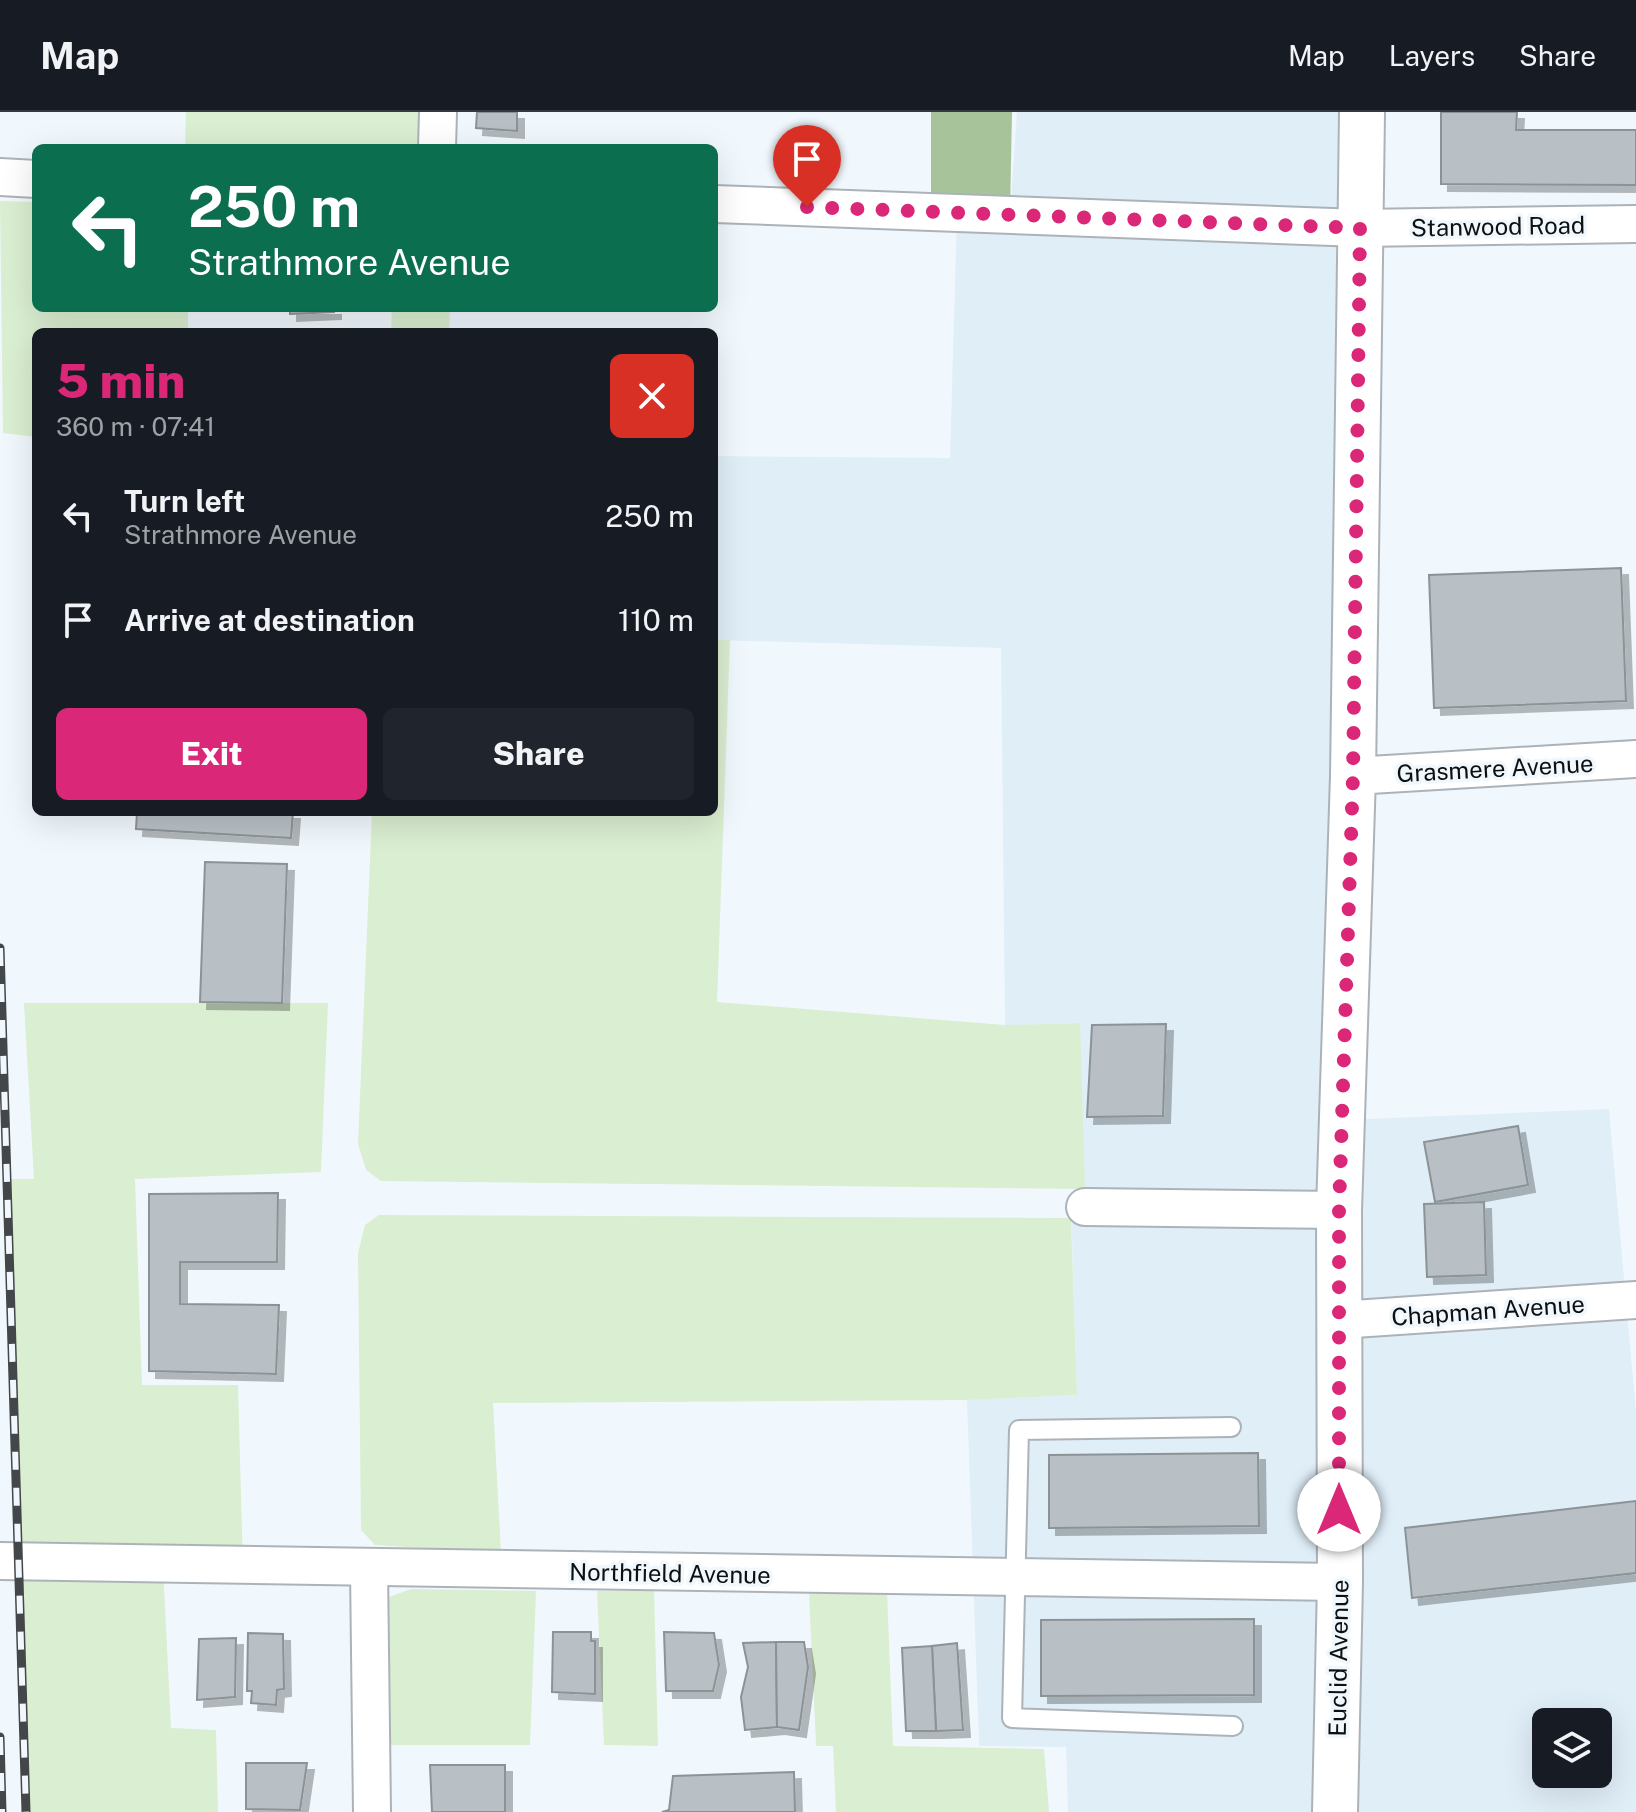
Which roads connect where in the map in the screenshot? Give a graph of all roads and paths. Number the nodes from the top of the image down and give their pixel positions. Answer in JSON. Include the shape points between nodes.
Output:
{"nodes":[{"id":1,"x":438,"y":112,"type":"edge"},
{"id":2,"x":1362,"y":112,"type":"edge"},
{"id":3,"x":437,"y":144,"type":"edge"},
{"id":4,"x":0,"y":177,"type":"edge"},
{"id":5,"x":32,"y":179,"type":"edge"},
{"id":6,"x":718,"y":204,"type":"edge"},
{"id":7,"x":1636,"y":224,"type":"edge"},
{"id":8,"x":1360,"y":228,"type":"junction"},
{"id":9,"x":1636,"y":759,"type":"edge"},
{"id":10,"x":1353,"y":776,"type":"junction"},
{"id":11,"x":1085,"y":1207,"type":"dead end"},
{"id":12,"x":1339,"y":1210,"type":"junction"},
{"id":13,"x":1636,"y":1300,"type":"edge"},
{"id":14,"x":1339,"y":1320,"type":"junction"},
{"id":15,"x":1231,"y":1427,"type":"dead end"},
{"id":16,"x":0,"y":1561,"type":"edge"},
{"id":17,"x":369,"y":1569,"type":"junction"},
{"id":18,"x":1015,"y":1577,"type":"junction"},
{"id":19,"x":1340,"y":1582,"type":"junction"},
{"id":20,"x":1233,"y":1726,"type":"dead end"},
{"id":21,"x":372,"y":1812,"type":"edge"},
{"id":22,"x":1335,"y":1812,"type":"edge"}],
"edges":[{"from":1,"to":3,"type":"street"},
{"from":2,"to":8,"type":"main road","name":"Euclid Avenue"},
{"from":4,"to":5,"type":"street"},
{"from":6,"to":8,"type":"street","name":"Stanwood Road"},
{"from":7,"to":8,"type":"street","name":"Stanwood Road"},
{"from":8,"to":10,"type":"main road","name":"Euclid Avenue"},
{"from":9,"to":10,"type":"street","name":"Grasmere Avenue"},
{"from":10,"to":12,"type":"main road","name":"Euclid Avenue"},
{"from":11,"to":12,"type":"street"},
{"from":12,"to":14,"type":"main road","name":"Euclid Avenue"},
{"from":13,"to":14,"type":"street","name":"Chapman Avenue"},
{"from":14,"to":19,"type":"main road","name":"Euclid Avenue"},
{"from":15,"to":18,"type":"lane","via":[[1019,1430]]},
{"from":16,"to":17,"type":"street","name":"Northfield Avenue"},
{"from":17,"to":18,"type":"street","name":"Northfield Avenue"},
{"from":17,"to":21,"type":"street"},
{"from":18,"to":19,"type":"street","name":"Northfield Avenue"},
{"from":18,"to":20,"type":"lane","via":[[1012,1718]]},
{"from":19,"to":22,"type":"main road","name":"Euclid Avenue"}]}
